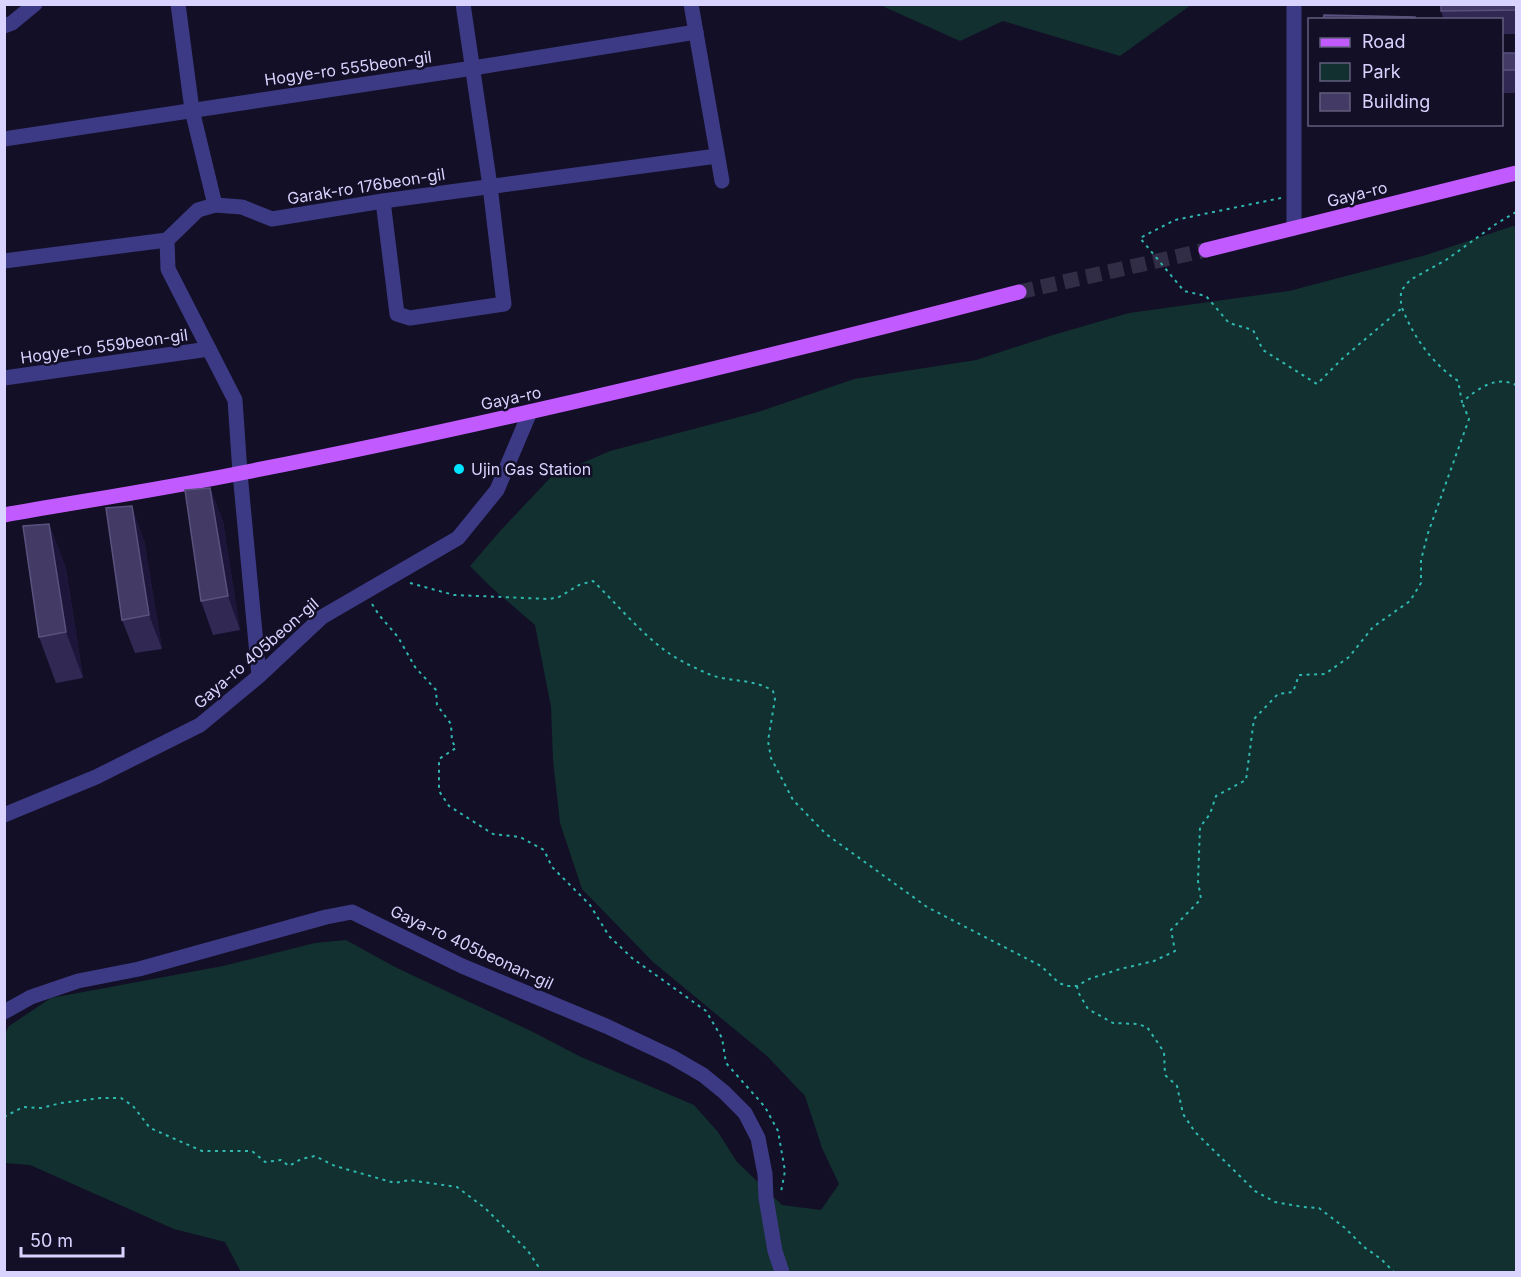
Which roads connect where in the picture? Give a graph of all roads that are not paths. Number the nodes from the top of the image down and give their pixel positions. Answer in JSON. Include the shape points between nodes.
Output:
{"nodes":[{"id":1,"x":35,"y":4,"type":"edge"},
{"id":2,"x":178,"y":4,"type":"edge"},
{"id":3,"x":463,"y":4,"type":"edge"},
{"id":4,"x":691,"y":4,"type":"edge"},
{"id":5,"x":1294,"y":4,"type":"edge"},
{"id":6,"x":4,"y":26,"type":"edge"},
{"id":7,"x":696,"y":32,"type":"junction"},
{"id":8,"x":473,"y":68,"type":"junction"},
{"id":9,"x":192,"y":110,"type":"junction"},
{"id":10,"x":4,"y":139,"type":"edge"},
{"id":11,"x":717,"y":156,"type":"junction"},
{"id":12,"x":1516,"y":173,"type":"edge"},
{"id":13,"x":722,"y":181,"type":"dead end"},
{"id":14,"x":490,"y":186,"type":"junction"},
{"id":15,"x":383,"y":201,"type":"junction"},
{"id":16,"x":214,"y":205,"type":"junction"},
{"id":17,"x":1294,"y":228,"type":"junction"},
{"id":18,"x":167,"y":240,"type":"junction"},
{"id":19,"x":1206,"y":250,"type":"tunnel mouth"},
{"id":20,"x":4,"y":261,"type":"edge"},
{"id":21,"x":1020,"y":292,"type":"tunnel mouth"},
{"id":22,"x":209,"y":349,"type":"junction"},
{"id":23,"x":4,"y":378,"type":"edge"},
{"id":24,"x":531,"y":412,"type":"junction"},
{"id":25,"x":240,"y":473,"type":"junction"},
{"id":26,"x":4,"y":515,"type":"edge"},
{"id":27,"x":259,"y":676,"type":"junction"},
{"id":28,"x":4,"y":815,"type":"edge"},
{"id":29,"x":4,"y":1012,"type":"edge"},
{"id":30,"x":782,"y":1272,"type":"edge"}],
"edges":[{"from":1,"to":6,"type":"street"},
{"from":2,"to":9,"type":"street"},
{"from":3,"to":8,"type":"street"},
{"from":4,"to":7,"type":"street"},
{"from":5,"to":17,"type":"street"},
{"from":7,"to":8,"type":"street","name":"Hogye-ro 555beon-gil"},
{"from":7,"to":11,"type":"street"},
{"from":8,"to":9,"type":"street","name":"Hogye-ro 555beon-gil"},
{"from":8,"to":14,"type":"street"},
{"from":9,"to":10,"type":"street","name":"Hogye-ro 555beon-gil"},
{"from":9,"to":16,"type":"street"},
{"from":11,"to":13,"type":"street"},
{"from":11,"to":14,"type":"street","name":"Garak-ro 176beon-gil"},
{"from":12,"to":17,"type":"main road","name":"Gaya-ro"},
{"from":14,"to":15,"type":"street","name":"Garak-ro 176beon-gil"},
{"from":14,"to":15,"type":"street","via":[[504,304],[410,318],[397,314]]},
{"from":15,"to":16,"type":"street","name":"Garak-ro 176beon-gil","via":[[272,219],[242,207]]},
{"from":16,"to":18,"type":"street","via":[[198,210]]},
{"from":17,"to":19,"type":"main road","name":"Gaya-ro"},
{"from":18,"to":20,"type":"street"},
{"from":18,"to":22,"type":"street","via":[[168,270]]},
{"from":21,"to":24,"type":"main road","name":"Gaya-ro"},
{"from":22,"to":23,"type":"street","name":"Hogye-ro 559beon-gil"},
{"from":22,"to":25,"type":"street","via":[[235,400]]},
{"from":24,"to":25,"type":"main road","name":"Gaya-ro"},
{"from":24,"to":27,"type":"street","name":"Gaya-ro 405beon-gil","via":[[497,490],[458,538],[322,617]]},
{"from":25,"to":26,"type":"main road","name":"Gaya-ro"},
{"from":25,"to":27,"type":"street"},
{"from":27,"to":28,"type":"street","name":"Gaya-ro 405beon-gil","via":[[200,725],[96,777]]},
{"from":29,"to":30,"type":"street","name":"Gaya-ro 405beonan-gil","via":[[31,997],[78,981],[139,969],[352,912],[462,966],[672,1057],[724,1092],[745,1113],[758,1138],[775,1251]]}]}
